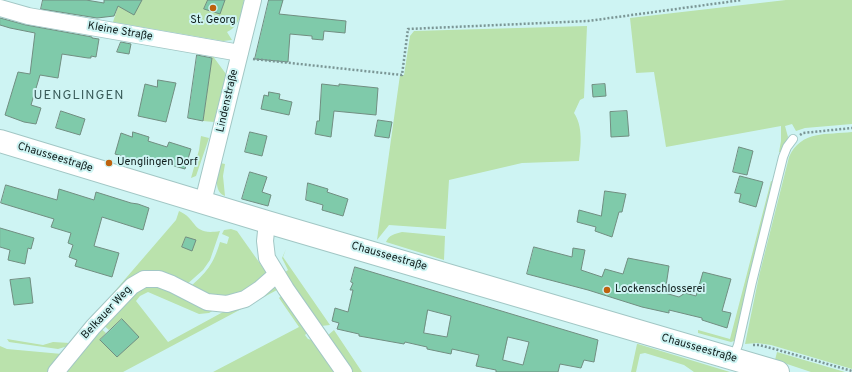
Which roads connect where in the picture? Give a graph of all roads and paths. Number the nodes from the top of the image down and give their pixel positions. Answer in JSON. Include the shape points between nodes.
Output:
{"nodes":[{"id":1,"x":253,"y":0,"type":"edge"},
{"id":2,"x":742,"y":0,"type":"edge"},
{"id":3,"x":0,"y":8,"type":"edge"},
{"id":4,"x":239,"y":55,"type":"junction"},
{"id":5,"x":852,"y":128,"type":"edge"},
{"id":6,"x":793,"y":139,"type":"joint"},
{"id":7,"x":0,"y":141,"type":"edge"},
{"id":8,"x":203,"y":202,"type":"junction"},
{"id":9,"x":267,"y":222,"type":"junction"},
{"id":10,"x":277,"y":274,"type":"junction"},
{"id":11,"x":735,"y":352,"type":"junction"},
{"id":12,"x":852,"y":371,"type":"edge"},
{"id":13,"x":56,"y":372,"type":"edge"},
{"id":14,"x":344,"y":372,"type":"edge"},
{"id":15,"x":778,"y":372,"type":"edge"}],
"edges":[{"from":1,"to":4,"type":"street","name":"Lindenstraße"},
{"from":2,"to":4,"type":"path","via":[[588,21],[408,29],[402,75]]},
{"from":3,"to":4,"type":"street","name":"Kleine Straße","via":[[28,16]]},
{"from":4,"to":8,"type":"street","name":"Lindenstraße"},
{"from":5,"to":6,"type":"path","via":[[803,133]]},
{"from":6,"to":11,"type":"lane","via":[[783,157]]},
{"from":7,"to":8,"type":"main road","name":"Chausseestraße"},
{"from":8,"to":9,"type":"main road","name":"Chausseestraße"},
{"from":9,"to":10,"type":"street","via":[[267,258]]},
{"from":9,"to":11,"type":"main road","name":"Chausseestraße"},
{"from":10,"to":13,"type":"street","name":"Belkauer Weg","via":[[244,299],[227,304],[207,302],[159,279],[144,279],[132,286],[93,327]]},
{"from":10,"to":14,"type":"street"},
{"from":11,"to":12,"type":"path","via":[[759,345]]},
{"from":11,"to":15,"type":"main road","name":"Chausseestraße"}]}
